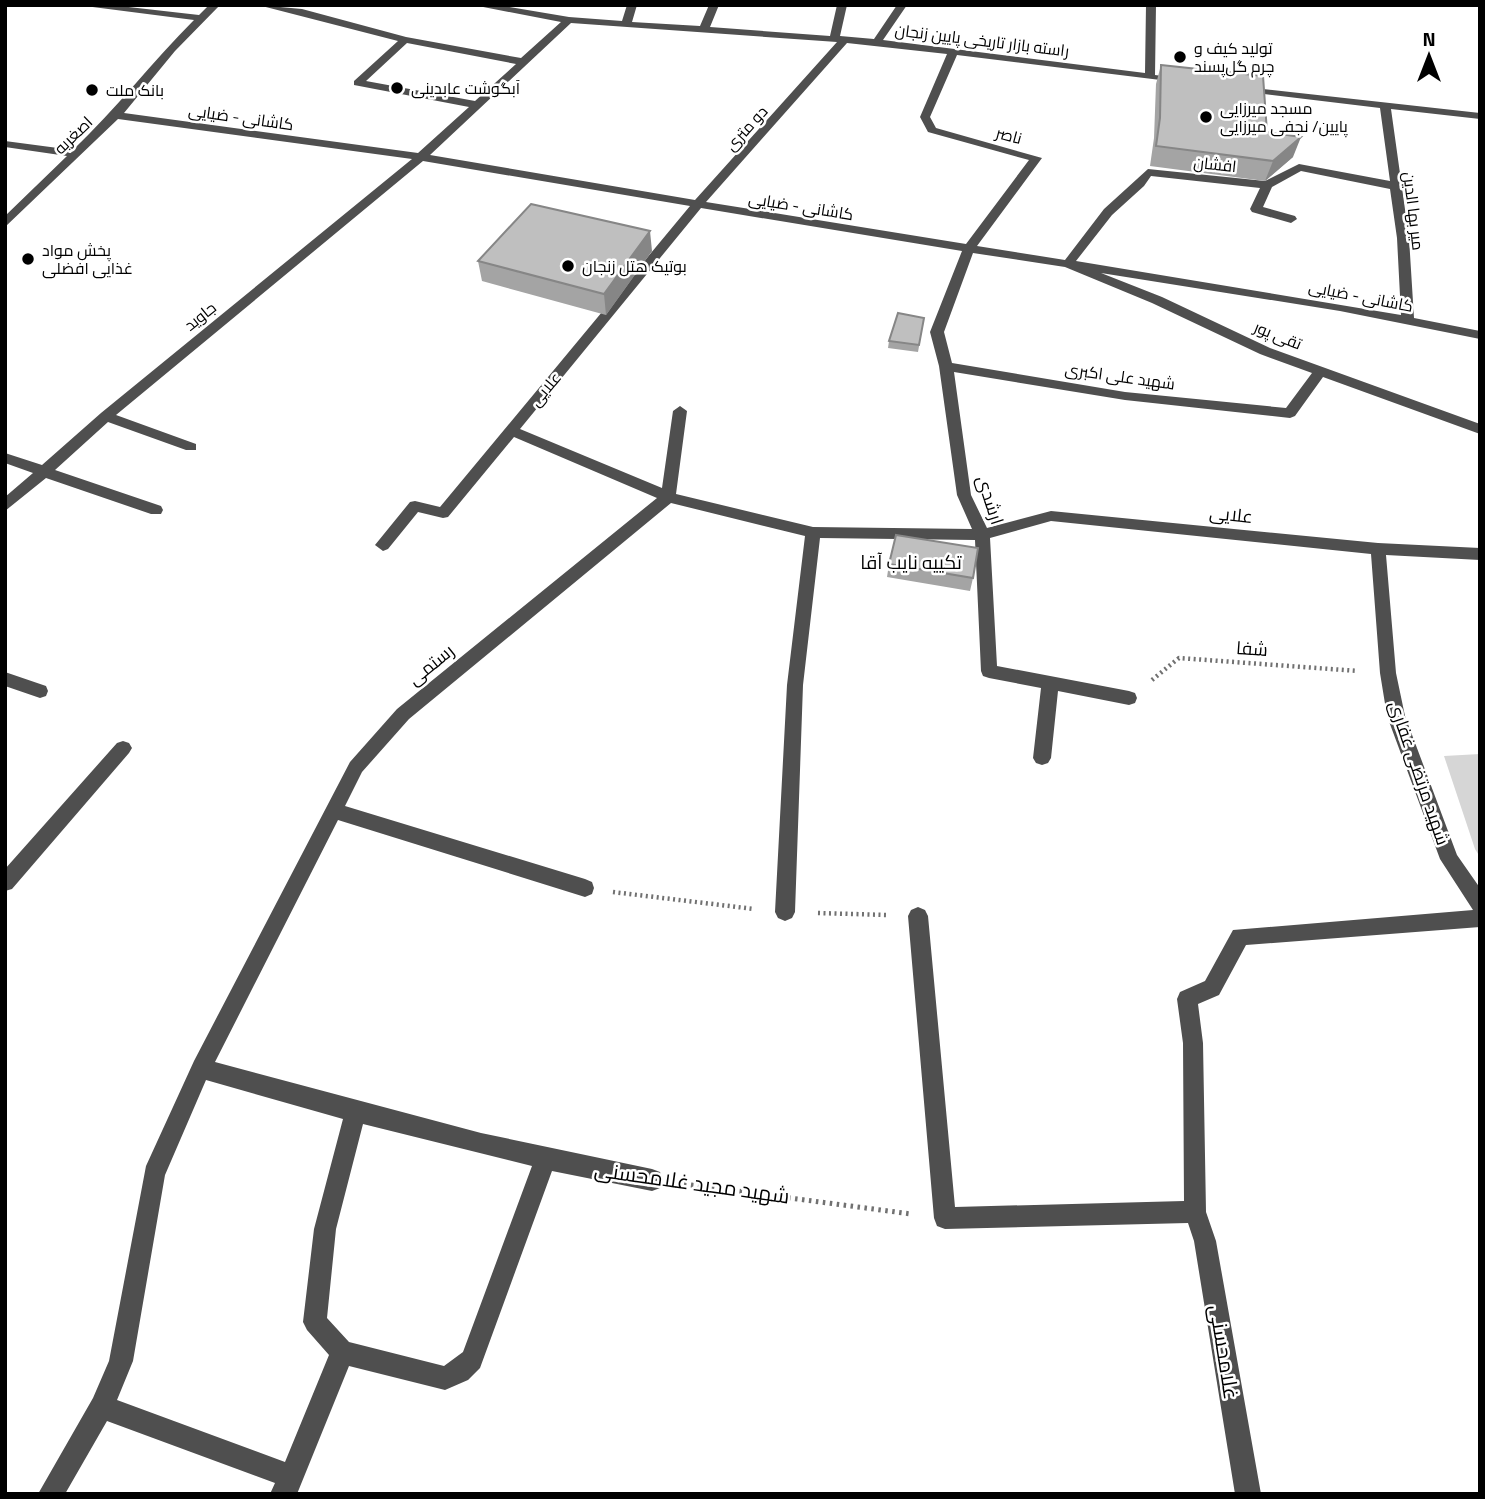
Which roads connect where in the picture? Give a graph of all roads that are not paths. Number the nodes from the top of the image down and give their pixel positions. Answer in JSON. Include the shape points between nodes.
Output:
{"nodes":[{"id":1,"x":82,"y":5,"type":"edge"},
{"id":2,"x":215,"y":5,"type":"edge"},
{"id":3,"x":262,"y":5,"type":"edge"},
{"id":4,"x":478,"y":5,"type":"edge"},
{"id":5,"x":632,"y":5,"type":"edge"},
{"id":6,"x":714,"y":5,"type":"edge"},
{"id":7,"x":842,"y":5,"type":"edge"},
{"id":8,"x":902,"y":5,"type":"edge"},
{"id":9,"x":1151,"y":5,"type":"edge"},
{"id":10,"x":200,"y":18,"type":"junction"},
{"id":11,"x":569,"y":20,"type":"junction"},
{"id":12,"x":626,"y":24,"type":"junction"},
{"id":13,"x":704,"y":30,"type":"junction"},
{"id":14,"x":405,"y":40,"type":"junction"},
{"id":15,"x":839,"y":40,"type":"junction"},
{"id":16,"x":877,"y":42,"type":"junction"},
{"id":17,"x":953,"y":52,"type":"junction"},
{"id":18,"x":524,"y":62,"type":"junction"},
{"id":19,"x":1150,"y":77,"type":"junction"},
{"id":20,"x":1189,"y":82,"type":"edge"},
{"id":21,"x":1227,"y":86,"type":"edge"},
{"id":22,"x":478,"y":105,"type":"junction"},
{"id":23,"x":1385,"y":107,"type":"junction"},
{"id":24,"x":116,"y":115,"type":"junction"},
{"id":25,"x":1480,"y":116,"type":"edge"},
{"id":26,"x":5,"y":144,"type":"edge"},
{"id":27,"x":76,"y":154,"type":"junction"},
{"id":28,"x":422,"y":157,"type":"junction"},
{"id":29,"x":1266,"y":186,"type":"junction"},
{"id":30,"x":1395,"y":186,"type":"junction"},
{"id":31,"x":697,"y":205,"type":"junction"},
{"id":32,"x":1290,"y":219,"type":"dead end"},
{"id":33,"x":5,"y":223,"type":"edge"},
{"id":34,"x":969,"y":248,"type":"junction"},
{"id":35,"x":1068,"y":264,"type":"junction"},
{"id":36,"x":1408,"y":321,"type":"junction"},
{"id":37,"x":1480,"y":335,"type":"edge"},
{"id":38,"x":946,"y":366,"type":"junction"},
{"id":39,"x":1320,"y":371,"type":"junction"},
{"id":40,"x":680,"y":411,"type":"dead end"},
{"id":41,"x":106,"y":416,"type":"junction"},
{"id":42,"x":1480,"y":429,"type":"edge"},
{"id":43,"x":511,"y":430,"type":"junction"},
{"id":44,"x":191,"y":447,"type":"dead end"},
{"id":45,"x":5,"y":458,"type":"edge"},
{"id":46,"x":41,"y":472,"type":"junction"},
{"id":47,"x":668,"y":497,"type":"junction"},
{"id":48,"x":5,"y":506,"type":"edge"},
{"id":49,"x":156,"y":510,"type":"dead end"},
{"id":50,"x":813,"y":532,"type":"junction"},
{"id":51,"x":982,"y":535,"type":"junction"},
{"id":52,"x":383,"y":545,"type":"dead end"},
{"id":53,"x":1378,"y":549,"type":"junction"},
{"id":54,"x":1480,"y":554,"type":"edge"},
{"id":55,"x":5,"y":679,"type":"edge"},
{"id":56,"x":1050,"y":683,"type":"junction"},
{"id":57,"x":40,"y":691,"type":"dead end"},
{"id":58,"x":1129,"y":698,"type":"road end"},
{"id":59,"x":123,"y":748,"type":"dead end"},
{"id":60,"x":1042,"y":758,"type":"dead end"},
{"id":61,"x":333,"y":810,"type":"junction"},
{"id":62,"x":5,"y":883,"type":"edge"},
{"id":63,"x":585,"y":888,"type":"road end"},
{"id":64,"x":1480,"y":904,"type":"edge"},
{"id":65,"x":785,"y":912,"type":"road end"},
{"id":66,"x":918,"y":916,"type":"road end"},
{"id":67,"x":1480,"y":918,"type":"edge"},
{"id":68,"x":201,"y":1068,"type":"junction"},
{"id":69,"x":355,"y":1113,"type":"junction"},
{"id":70,"x":545,"y":1160,"type":"junction"},
{"id":71,"x":652,"y":1180,"type":"road end"},
{"id":72,"x":1195,"y":1212,"type":"junction"},
{"id":73,"x":342,"y":1352,"type":"junction"},
{"id":74,"x":103,"y":1407,"type":"junction"},
{"id":75,"x":288,"y":1485,"type":"edge"},
{"id":76,"x":51,"y":1494,"type":"edge"},
{"id":77,"x":1248,"y":1494,"type":"edge"}],
"edges":[{"from":1,"to":10,"type":"street"},
{"from":2,"to":10,"type":"street","name":"اصغریه"},
{"from":3,"to":14,"type":"street"},
{"from":4,"to":11,"type":"street","name":"راسته بازار تاریخی پایین زنجان"},
{"from":5,"to":12,"type":"street"},
{"from":6,"to":13,"type":"street"},
{"from":7,"to":15,"type":"street"},
{"from":8,"to":16,"type":"street"},
{"from":9,"to":19,"type":"street"},
{"from":10,"to":24,"type":"street","name":"اصغریه"},
{"from":11,"to":12,"type":"street","name":"راسته بازار تاریخی پایین زنجان"},
{"from":11,"to":18,"type":"street","name":"جاوید"},
{"from":12,"to":13,"type":"street","name":"راسته بازار تاریخی پایین زنجان"},
{"from":13,"to":15,"type":"street","name":"راسته بازار تاریخی پایین زنجان"},
{"from":14,"to":18,"type":"street"},
{"from":14,"to":22,"type":"street","via":[[358,83]]},
{"from":15,"to":16,"type":"street","name":"راسته بازار تاریخی پایین زنجان"},
{"from":15,"to":31,"type":"street","name":"دو متری","via":[[817,72]]},
{"from":16,"to":17,"type":"street","name":"راسته بازار تاریخی پایین زنجان"},
{"from":17,"to":19,"type":"street","name":"راسته بازار تاریخی پایین زنجان"},
{"from":17,"to":34,"type":"street","name":"ناصر","via":[[925,117],[932,131],[1036,158]]},
{"from":18,"to":22,"type":"street","name":"جاوید"},
{"from":19,"to":20,"type":"street","name":"راسته بازار تاریخی پایین زنجان"},
{"from":21,"to":23,"type":"street"},
{"from":22,"to":28,"type":"street","name":"جاوید"},
{"from":23,"to":25,"type":"street"},
{"from":23,"to":30,"type":"street","name":"میر بها الدین"},
{"from":24,"to":27,"type":"street","name":"اصغریه"},
{"from":24,"to":28,"type":"street","name":"کاشانی - ضیایی"},
{"from":26,"to":27,"type":"street"},
{"from":27,"to":33,"type":"street","name":"اصغریه"},
{"from":28,"to":31,"type":"street","name":"کاشانی - ضیایی"},
{"from":28,"to":41,"type":"street","name":"جاوید"},
{"from":29,"to":30,"type":"street","via":[[1299,167]]},
{"from":29,"to":32,"type":"street","via":[[1256,209]]},
{"from":29,"to":35,"type":"street","name":"افشان","via":[[1148,172],[1108,212]]},
{"from":30,"to":36,"type":"street","name":"میر بها الدین"},
{"from":31,"to":34,"type":"street","name":"کاشانی - ضیایی"},
{"from":31,"to":43,"type":"street","name":"علایی"},
{"from":34,"to":35,"type":"street","name":"کاشانی - ضیایی"},
{"from":34,"to":38,"type":"street","name":"ارشدی","via":[[937,332]]},
{"from":35,"to":36,"type":"street","name":"کاشانی - ضیایی"},
{"from":35,"to":39,"type":"street","name":"تقی پور"},
{"from":36,"to":37,"type":"street","name":"کاشانی - ضیایی"},
{"from":38,"to":39,"type":"street","name":"شهید علی اکبری","via":[[1125,396],[1290,413]]},
{"from":38,"to":51,"type":"street","name":"ارشدی","via":[[964,495]]},
{"from":39,"to":42,"type":"street","name":"تقی پور"},
{"from":40,"to":47,"type":"street"},
{"from":41,"to":44,"type":"street"},
{"from":41,"to":46,"type":"street","name":"جاوید"},
{"from":43,"to":47,"type":"street"},
{"from":43,"to":52,"type":"street","name":"علایی","via":[[443,513],[415,506]]},
{"from":45,"to":46,"type":"street"},
{"from":46,"to":48,"type":"street","name":"جاوید"},
{"from":46,"to":49,"type":"street"},
{"from":47,"to":50,"type":"street","name":"علایی"},
{"from":47,"to":61,"type":"street","name":"رستمی","via":[[403,715],[356,767]]},
{"from":50,"to":51,"type":"street","name":"علایی"},
{"from":50,"to":65,"type":"street","via":[[795,685]]},
{"from":51,"to":53,"type":"street","name":"علایی","via":[[1051,516]]},
{"from":51,"to":56,"type":"street","name":"ارشدی","via":[[989,671]]},
{"from":53,"to":54,"type":"street","name":"علایی"},
{"from":53,"to":64,"type":"street","name":"شهید مرتضی غفاری","via":[[1396,716],[1449,859]]},
{"from":55,"to":57,"type":"street"},
{"from":56,"to":58,"type":"street","name":"ارشدی"},
{"from":56,"to":60,"type":"street"},
{"from":59,"to":62,"type":"street"},
{"from":61,"to":63,"type":"street"},
{"from":61,"to":68,"type":"street","name":"رستمی"},
{"from":66,"to":72,"type":"street","via":[[945,1218]]},
{"from":67,"to":72,"type":"street","name":"غلامحسنی","via":[[1240,936],[1212,988],[1187,999],[1193,1044]]},
{"from":68,"to":69,"type":"street","name":"شهید مجید غلامحسنی"},
{"from":68,"to":74,"type":"street","name":"رستمی","via":[[154,1174],[121,1361]]},
{"from":69,"to":70,"type":"street","name":"شهید مجید غلامحسنی"},
{"from":69,"to":73,"type":"street","via":[[325,1229],[315,1322]]},
{"from":70,"to":71,"type":"street","name":"شهید مجید غلامحسنی"},
{"from":70,"to":73,"type":"street","via":[[472,1360],[445,1378]]},
{"from":72,"to":77,"type":"street","name":"غلامحسنی","via":[[1205,1241]]},
{"from":73,"to":75,"type":"street"},
{"from":74,"to":75,"type":"street"},
{"from":74,"to":76,"type":"street","name":"رستمی"}]}
